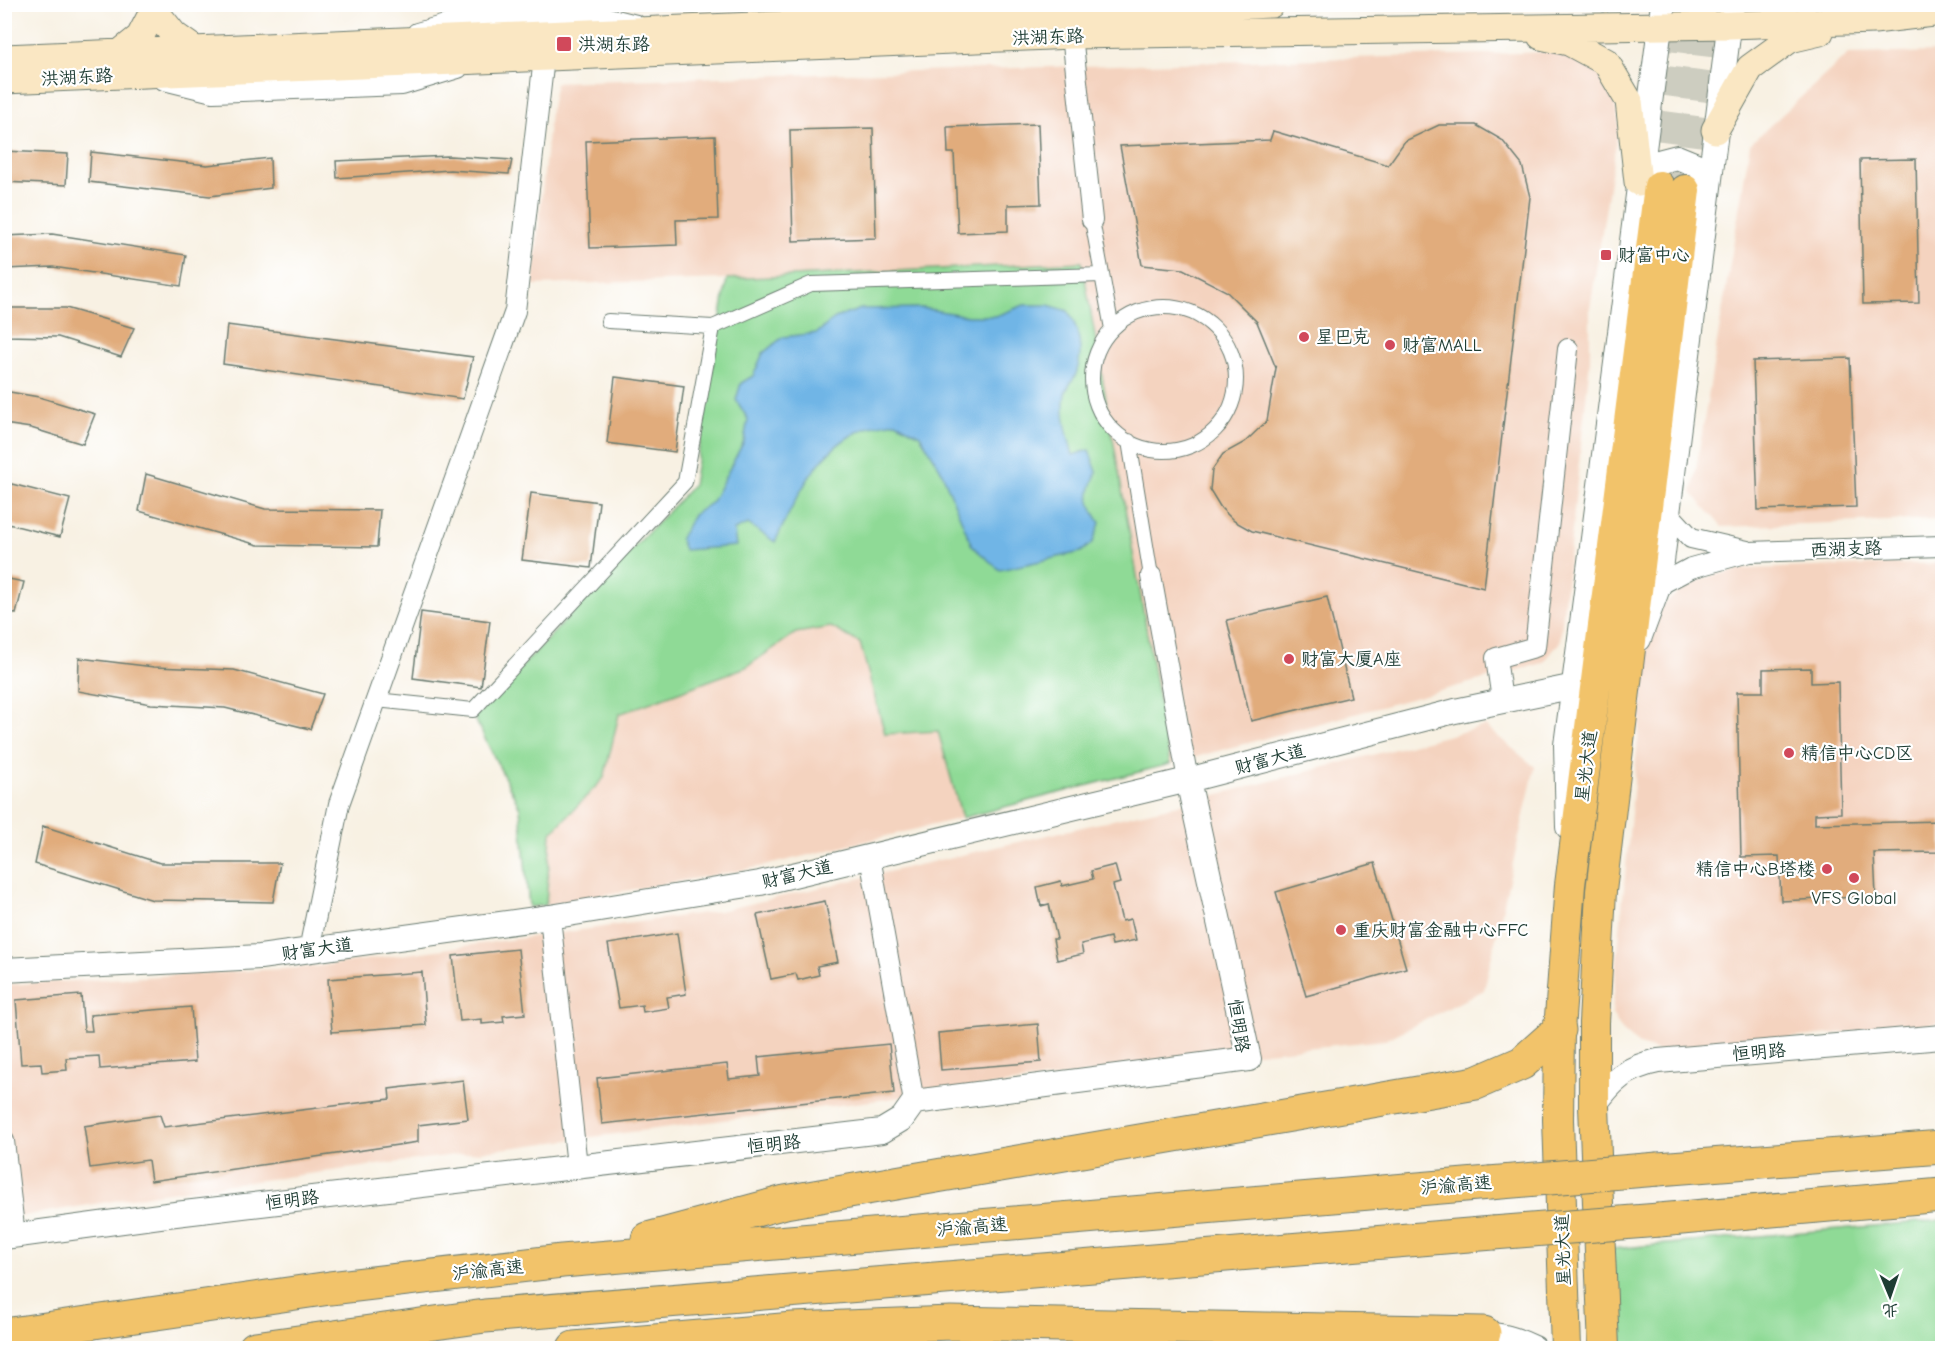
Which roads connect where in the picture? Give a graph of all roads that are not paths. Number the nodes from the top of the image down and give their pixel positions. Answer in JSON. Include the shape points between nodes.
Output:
{"nodes":[{"id":1,"x":1271,"y":4,"type":"edge"},
{"id":2,"x":154,"y":7,"type":"edge"},
{"id":3,"x":1942,"y":12,"type":"edge"},
{"id":4,"x":1731,"y":14,"type":"edge"},
{"id":5,"x":1662,"y":15,"type":"edge"},
{"id":6,"x":1070,"y":18,"type":"edge"},
{"id":7,"x":1874,"y":20,"type":"junction"},
{"id":8,"x":1505,"y":28,"type":"junction"},
{"id":9,"x":195,"y":50,"type":"junction"},
{"id":10,"x":120,"y":53,"type":"junction"},
{"id":11,"x":4,"y":58,"type":"edge"},
{"id":12,"x":544,"y":58,"type":"junction"},
{"id":13,"x":4,"y":80,"type":"edge"},
{"id":14,"x":1715,"y":130,"type":"junction"},
{"id":15,"x":1673,"y":185,"type":"junction"},
{"id":16,"x":1092,"y":220,"type":"joint"},
{"id":17,"x":1102,"y":276,"type":"junction"},
{"id":18,"x":608,"y":321,"type":"dead end"},
{"id":19,"x":713,"y":327,"type":"junction"},
{"id":20,"x":1112,"y":328,"type":"junction"},
{"id":21,"x":1568,"y":349,"type":"dead end"},
{"id":22,"x":1129,"y":441,"type":"junction"},
{"id":23,"x":1666,"y":512,"type":"junction"},
{"id":24,"x":1942,"y":546,"type":"edge"},
{"id":25,"x":1749,"y":552,"type":"junction"},
{"id":26,"x":1151,"y":576,"type":"joint"},
{"id":27,"x":1659,"y":585,"type":"junction"},
{"id":28,"x":1627,"y":668,"type":"junction"},
{"id":29,"x":1575,"y":686,"type":"junction"},
{"id":30,"x":376,"y":700,"type":"junction"},
{"id":31,"x":1502,"y":700,"type":"junction"},
{"id":32,"x":1188,"y":780,"type":"junction"},
{"id":33,"x":870,"y":856,"type":"junction"},
{"id":34,"x":1570,"y":885,"type":"junction"},
{"id":35,"x":550,"y":917,"type":"junction"},
{"id":36,"x":309,"y":950,"type":"junction"},
{"id":37,"x":4,"y":970,"type":"edge"},
{"id":38,"x":1559,"y":1030,"type":"junction"},
{"id":39,"x":1942,"y":1037,"type":"edge"},
{"id":40,"x":914,"y":1102,"type":"junction"},
{"id":41,"x":1594,"y":1106,"type":"junction"},
{"id":42,"x":4,"y":1141,"type":"edge"},
{"id":43,"x":1942,"y":1147,"type":"edge"},
{"id":44,"x":577,"y":1166,"type":"junction"},
{"id":45,"x":1942,"y":1195,"type":"edge"},
{"id":46,"x":10,"y":1236,"type":"edge"},
{"id":47,"x":562,"y":1262,"type":"junction"},
{"id":48,"x":1484,"y":1333,"type":"junction"},
{"id":49,"x":4,"y":1335,"type":"edge"},
{"id":50,"x":255,"y":1348,"type":"edge"},
{"id":51,"x":574,"y":1348,"type":"edge"},
{"id":52,"x":1316,"y":1348,"type":"edge"},
{"id":53,"x":1534,"y":1348,"type":"edge"},
{"id":54,"x":1566,"y":1348,"type":"edge"},
{"id":55,"x":1604,"y":1348,"type":"edge"}],
"edges":[{"from":1,"to":6,"type":"main road","name":"洪湖东路"},
{"from":2,"to":9,"type":"main road","via":[[174,35]]},
{"from":2,"to":10,"type":"main road","via":[[140,37]]},
{"from":3,"to":7,"type":"main road"},
{"from":4,"to":5,"type":"main road","name":"洪湖东路"},
{"from":4,"to":7,"type":"main road","name":"洪湖东路"},
{"from":4,"to":14,"type":"street"},
{"from":5,"to":8,"type":"main road","name":"洪湖东路"},
{"from":5,"to":15,"type":"street"},
{"from":6,"to":8,"type":"main road","name":"洪湖东路"},
{"from":6,"to":9,"type":"main road","name":"洪湖东路","via":[[659,30]]},
{"from":6,"to":12,"type":"main road","name":"洪湖东路"},
{"from":6,"to":16,"type":"street"},
{"from":7,"to":14,"type":"main road","via":[[1791,39],[1750,68]]},
{"from":8,"to":15,"type":"main road","via":[[1569,42],[1606,62]]},
{"from":9,"to":10,"type":"main road","name":"洪湖东路"},
{"from":10,"to":11,"type":"main road","name":"洪湖东路"},
{"from":12,"to":13,"type":"main road","name":"洪湖东路"},
{"from":12,"to":30,"type":"street","via":[[515,310]]},
{"from":14,"to":15,"type":"street"},
{"from":15,"to":23,"type":"street"},
{"from":15,"to":28,"type":"main road","name":"星光大道"},
{"from":15,"to":29,"type":"street"},
{"from":15,"to":34,"type":"main road","name":"星光大道"},
{"from":16,"to":17,"type":"street"},
{"from":17,"to":19,"type":"street","via":[[811,284]]},
{"from":17,"to":20,"type":"street"},
{"from":18,"to":19,"type":"street"},
{"from":19,"to":30,"type":"street","via":[[685,482],[473,710]]},
{"from":20,"to":22,"type":"street","via":[[1096,356],[1093,396],[1103,418]]},
{"from":20,"to":22,"type":"street","via":[[1155,307],[1178,308],[1200,316],[1218,331],[1231,351],[1236,374],[1234,397],[1224,419],[1208,436],[1188,447],[1165,451]]},
{"from":21,"to":31,"type":"street","via":[[1535,647],[1496,658]]},
{"from":22,"to":26,"type":"street"},
{"from":23,"to":25,"type":"street","via":[[1691,538]]},
{"from":23,"to":27,"type":"street"},
{"from":24,"to":25,"type":"street","name":"西湖支路"},
{"from":25,"to":27,"type":"street","via":[[1691,568]]},
{"from":26,"to":32,"type":"street"},
{"from":27,"to":28,"type":"street"},
{"from":28,"to":41,"type":"main road","name":"星光大道","via":[[1601,891]]},
{"from":29,"to":31,"type":"street","name":"财富大道"},
{"from":29,"to":34,"type":"street","via":[[1566,745]]},
{"from":30,"to":36,"type":"street","via":[[339,804]]},
{"from":31,"to":32,"type":"street","name":"财富大道"},
{"from":32,"to":33,"type":"street","name":"财富大道"},
{"from":32,"to":40,"type":"street","name":"恒明路","via":[[1249,1059]]},
{"from":33,"to":35,"type":"street","name":"财富大道","via":[[760,883]]},
{"from":33,"to":40,"type":"street"},
{"from":34,"to":38,"type":"main road","name":"星光大道"},
{"from":35,"to":36,"type":"street","name":"财富大道"},
{"from":35,"to":44,"type":"street"},
{"from":36,"to":37,"type":"street","name":"财富大道","via":[[260,957]]},
{"from":38,"to":47,"type":"highway","via":[[1522,1063],[1476,1083],[785,1202]]},
{"from":38,"to":54,"type":"main road","name":"星光大道"},
{"from":39,"to":41,"type":"street","name":"恒明路","via":[[1658,1060],[1623,1073],[1609,1084]]},
{"from":40,"to":44,"type":"street","name":"恒明路","via":[[902,1119],[882,1131]]},
{"from":41,"to":55,"type":"main road","name":"星光大道"},
{"from":42,"to":46,"type":"street"},
{"from":43,"to":47,"type":"highway","name":"沪渝高速","bridge":true},
{"from":44,"to":46,"type":"street","name":"恒明路"},
{"from":45,"to":50,"type":"highway","bridge":true,"via":[[485,1317]]},
{"from":47,"to":49,"type":"highway","name":"沪渝高速","via":[[330,1288]]},
{"from":48,"to":51,"type":"highway","via":[[951,1323],[793,1329]]},
{"from":48,"to":52,"type":"street"},
{"from":48,"to":53,"type":"street"}]}
